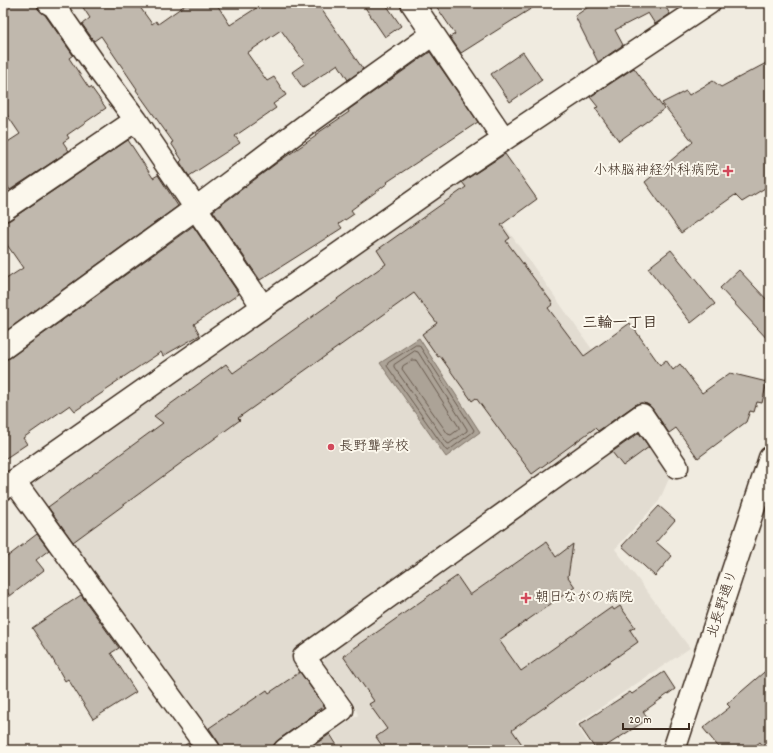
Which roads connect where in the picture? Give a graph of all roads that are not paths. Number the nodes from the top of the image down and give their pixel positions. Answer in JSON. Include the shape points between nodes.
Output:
{"nodes":[{"id":1,"x":412,"y":3,"type":"edge"},
{"id":2,"x":709,"y":3,"type":"edge"},
{"id":3,"x":54,"y":4,"type":"edge"},
{"id":4,"x":432,"y":34,"type":"junction"},
{"id":5,"x":136,"y":120,"type":"junction"},
{"id":6,"x":504,"y":139,"type":"junction"},
{"id":7,"x":196,"y":208,"type":"junction"},
{"id":8,"x":3,"y":210,"type":"edge"},
{"id":9,"x":264,"y":307,"type":"junction"},
{"id":10,"x":3,"y":348,"type":"edge"},
{"id":11,"x":770,"y":458,"type":"edge"},
{"id":12,"x":677,"y":467,"type":"dead end"},
{"id":13,"x":9,"y":485,"type":"edge"},
{"id":14,"x":209,"y":750,"type":"edge"},
{"id":15,"x":285,"y":750,"type":"edge"},
{"id":16,"x":674,"y":750,"type":"edge"}],
"edges":[{"from":1,"to":4,"type":"street"},
{"from":2,"to":6,"type":"street"},
{"from":3,"to":5,"type":"street"},
{"from":4,"to":6,"type":"street"},
{"from":4,"to":7,"type":"street"},
{"from":5,"to":7,"type":"street"},
{"from":5,"to":8,"type":"street"},
{"from":6,"to":9,"type":"street"},
{"from":7,"to":9,"type":"street"},
{"from":7,"to":10,"type":"street"},
{"from":9,"to":13,"type":"street"},
{"from":11,"to":16,"type":"street","name":"北長野通り"},
{"from":12,"to":15,"type":"street","via":[[642,415],[304,657],[342,710]]},
{"from":13,"to":14,"type":"street"}]}
